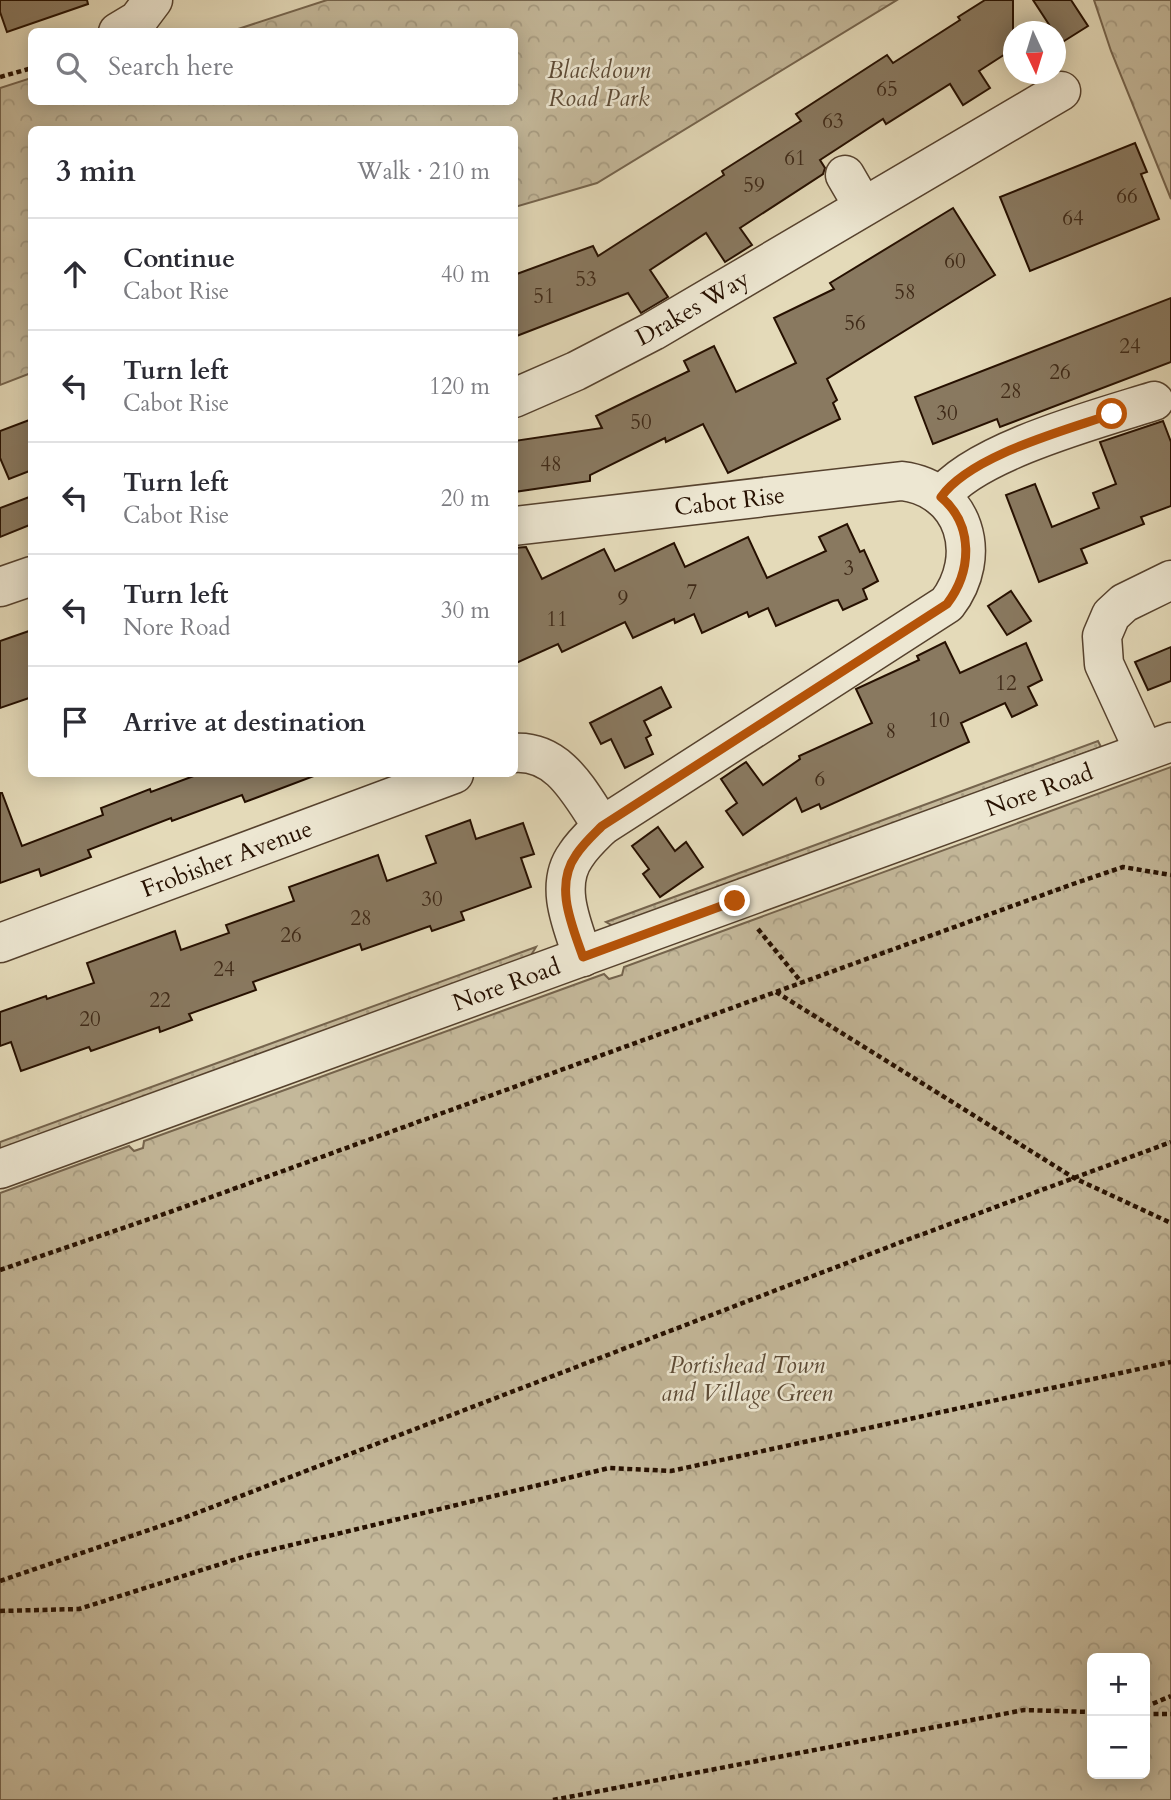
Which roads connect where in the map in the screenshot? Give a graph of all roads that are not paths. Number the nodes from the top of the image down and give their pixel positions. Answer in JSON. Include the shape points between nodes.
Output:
{"nodes":[{"id":1,"x":153,"y":0,"type":"edge"},
{"id":2,"x":125,"y":28,"type":"edge"},
{"id":3,"x":1061,"y":91,"type":"dead end"},
{"id":4,"x":518,"y":396,"type":"edge"},
{"id":5,"x":1154,"y":401,"type":"dead end"},
{"id":6,"x":941,"y":497,"type":"junction"},
{"id":7,"x":518,"y":526,"type":"edge"},
{"id":8,"x":28,"y":577,"type":"edge"},
{"id":9,"x":1171,"y":580,"type":"edge"},
{"id":10,"x":0,"y":587,"type":"edge"},
{"id":11,"x":1158,"y":746,"type":"edge"},
{"id":12,"x":518,"y":753,"type":"edge"},
{"id":13,"x":446,"y":777,"type":"edge"},
{"id":14,"x":602,"y":826,"type":"junction"},
{"id":15,"x":0,"y":943,"type":"edge"},
{"id":16,"x":583,"y":957,"type":"junction"},
{"id":17,"x":0,"y":1168,"type":"edge"}],
"edges":[{"from":1,"to":2,"type":"street","via":[[138,20]]},
{"from":3,"to":4,"type":"street","name":"Drakes Way","via":[[959,150],[854,191],[641,337]]},
{"from":5,"to":6,"type":"street","via":[[1108,401],[955,481]]},
{"from":6,"to":7,"type":"street","name":"Cabot Rise","via":[[925,486],[902,481]]},
{"from":6,"to":14,"type":"street","via":[[959,518],[965,542],[961,581],[947,604]]},
{"from":8,"to":10,"type":"street"},
{"from":9,"to":11,"type":"street","via":[[1124,603],[1111,615],[1102,636],[1104,664]]},
{"from":11,"to":16,"type":"street","name":"Nore Road"},
{"from":12,"to":14,"type":"street","via":[[555,764]]},
{"from":13,"to":15,"type":"street","name":"Frobisher Avenue"},
{"from":14,"to":16,"type":"street","via":[[575,856],[565,880],[568,909]]},
{"from":16,"to":17,"type":"street","name":"Nore Road"}]}
